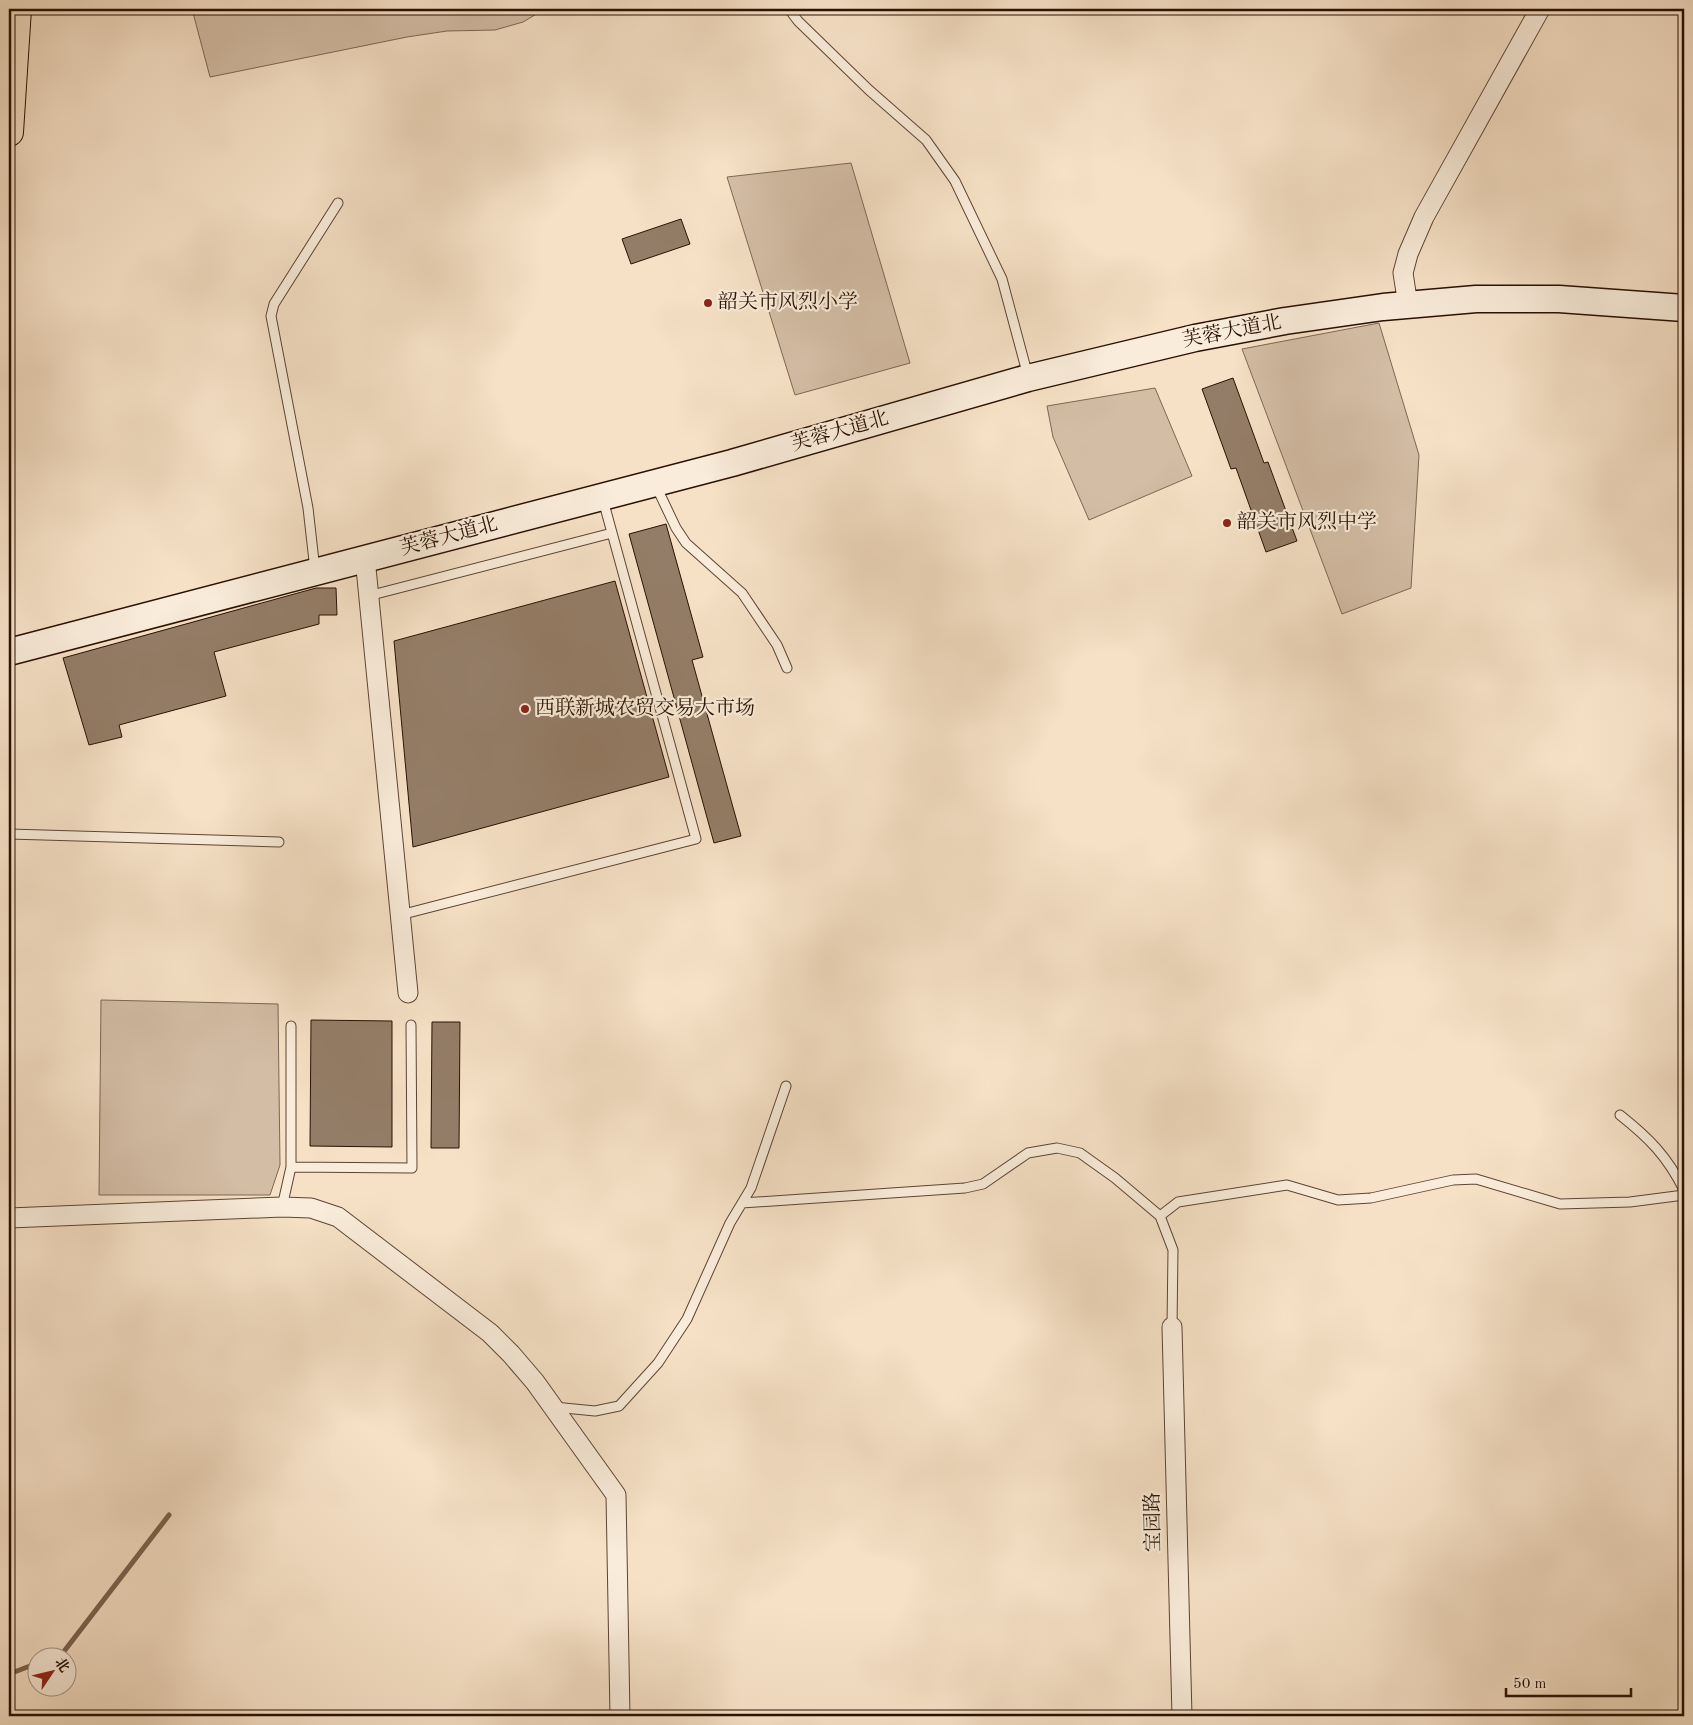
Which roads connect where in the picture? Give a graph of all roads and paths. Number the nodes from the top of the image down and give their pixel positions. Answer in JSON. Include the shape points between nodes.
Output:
{"nodes":[{"id":1,"x":17,"y":9,"type":"edge"},
{"id":2,"x":789,"y":9,"type":"edge"},
{"id":3,"x":1540,"y":9,"type":"edge"},
{"id":4,"x":9,"y":132,"type":"edge"},
{"id":5,"x":338,"y":203,"type":"dead end"},
{"id":6,"x":1408,"y":305,"type":"junction"},
{"id":7,"x":1684,"y":308,"type":"edge"},
{"id":8,"x":1028,"y":378,"type":"junction"},
{"id":9,"x":654,"y":483,"type":"junction"},
{"id":10,"x":602,"y":497,"type":"junction"},
{"id":11,"x":612,"y":533,"type":"junction"},
{"id":12,"x":365,"y":558,"type":"junction"},
{"id":13,"x":316,"y":572,"type":"junction"},
{"id":14,"x":368,"y":596,"type":"junction"},
{"id":15,"x":9,"y":652,"type":"edge"},
{"id":16,"x":787,"y":668,"type":"dead end"},
{"id":17,"x":9,"y":834,"type":"edge"},
{"id":18,"x":279,"y":842,"type":"dead end"},
{"id":19,"x":400,"y":915,"type":"junction"},
{"id":20,"x":408,"y":993,"type":"dead end"},
{"id":21,"x":410,"y":1025,"type":"dead end"},
{"id":22,"x":291,"y":1026,"type":"dead end"},
{"id":23,"x":786,"y":1086,"type":"dead end"},
{"id":24,"x":1620,"y":1114,"type":"dead end"},
{"id":25,"x":291,"y":1167,"type":"junction"},
{"id":26,"x":1684,"y":1190,"type":"edge"},
{"id":27,"x":1684,"y":1196,"type":"edge"},
{"id":28,"x":742,"y":1203,"type":"junction"},
{"id":29,"x":282,"y":1207,"type":"junction"},
{"id":30,"x":1160,"y":1216,"type":"junction"},
{"id":31,"x":9,"y":1218,"type":"edge"},
{"id":32,"x":1172,"y":1327,"type":"joint"},
{"id":33,"x":552,"y":1407,"type":"junction"},
{"id":34,"x":620,"y":1716,"type":"edge"},
{"id":35,"x":1182,"y":1716,"type":"edge"}],
"edges":[{"from":1,"to":4,"type":"main road"},
{"from":2,"to":8,"type":"lane","via":[[868,90],[926,140],[955,181],[1002,280]]},
{"from":3,"to":6,"type":"street","via":[[1424,217],[1403,273]]},
{"from":5,"to":13,"type":"lane","via":[[274,304],[272,316],[308,508]]},
{"from":6,"to":7,"type":"main road","name":"芙蓉大道北","via":[[1476,299],[1558,299]]},
{"from":6,"to":8,"type":"main road","name":"芙蓉大道北","via":[[1285,321],[1195,338]]},
{"from":8,"to":9,"type":"main road","name":"芙蓉大道北"},
{"from":9,"to":10,"type":"main road","name":"芙蓉大道北"},
{"from":9,"to":16,"type":"lane","via":[[686,543],[742,593],[777,645]]},
{"from":10,"to":11,"type":"lane"},
{"from":10,"to":12,"type":"main road","name":"芙蓉大道北"},
{"from":11,"to":14,"type":"lane"},
{"from":11,"to":19,"type":"lane","via":[[696,839]]},
{"from":12,"to":13,"type":"main road","name":"芙蓉大道北"},
{"from":12,"to":14,"type":"street"},
{"from":13,"to":15,"type":"main road","name":"芙蓉大道北"},
{"from":14,"to":19,"type":"street"},
{"from":17,"to":18,"type":"lane"},
{"from":19,"to":20,"type":"street"},
{"from":21,"to":25,"type":"lane","via":[[412,1168]]},
{"from":22,"to":25,"type":"lane"},
{"from":23,"to":28,"type":"lane","via":[[751,1188]]},
{"from":24,"to":26,"type":"lane","via":[[1667,1158]]},
{"from":25,"to":29,"type":"lane"},
{"from":27,"to":30,"type":"lane","via":[[1622,1203],[1560,1204],[1476,1179],[1453,1180],[1371,1198],[1338,1200],[1287,1186],[1178,1202]]},
{"from":28,"to":30,"type":"lane","via":[[965,1188],[983,1184],[1028,1153],[1056,1148],[1080,1153]]},
{"from":28,"to":33,"type":"lane","via":[[687,1320],[658,1363],[619,1406],[595,1412]]},
{"from":29,"to":31,"type":"street"},
{"from":29,"to":33,"type":"street","via":[[311,1208],[338,1217],[490,1333],[511,1354]]},
{"from":30,"to":32,"type":"lane","via":[[1173,1250]]},
{"from":32,"to":35,"type":"street","name":"宝园路"},
{"from":33,"to":34,"type":"street","via":[[616,1495]]}]}
